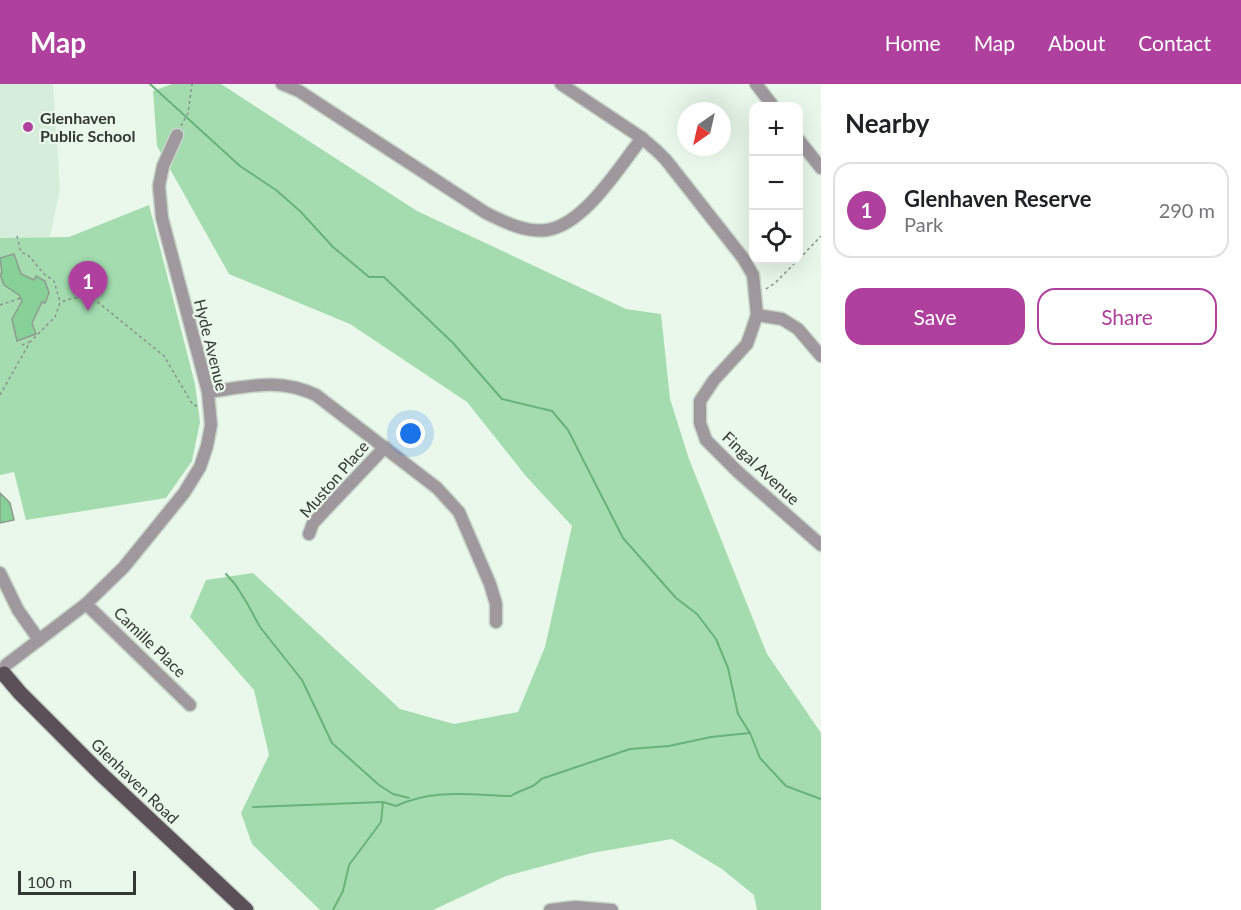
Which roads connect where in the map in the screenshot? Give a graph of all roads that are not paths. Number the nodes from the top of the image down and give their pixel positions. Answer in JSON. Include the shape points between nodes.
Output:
{"nodes":[{"id":1,"x":282,"y":84,"type":"edge"},
{"id":2,"x":561,"y":84,"type":"edge"},
{"id":3,"x":756,"y":84,"type":"edge"},
{"id":4,"x":770,"y":102,"type":"edge"},
{"id":5,"x":179,"y":130,"type":"road end"},
{"id":6,"x":642,"y":138,"type":"junction"},
{"id":7,"x":803,"y":145,"type":"edge"},
{"id":8,"x":821,"y":168,"type":"edge"},
{"id":9,"x":757,"y":315,"type":"junction"},
{"id":10,"x":821,"y":356,"type":"edge"},
{"id":11,"x":208,"y":392,"type":"junction"},
{"id":12,"x":384,"y":447,"type":"junction"},
{"id":13,"x":309,"y":534,"type":"dead end"},
{"id":14,"x":821,"y":545,"type":"edge"},
{"id":15,"x":0,"y":573,"type":"edge"},
{"id":16,"x":86,"y":604,"type":"junction"},
{"id":17,"x":496,"y":622,"type":"dead end"},
{"id":18,"x":39,"y":640,"type":"junction"},
{"id":19,"x":3,"y":669,"type":"edge"},
{"id":20,"x":190,"y":705,"type":"dead end"},
{"id":21,"x":246,"y":910,"type":"edge"},
{"id":22,"x":550,"y":910,"type":"edge"},
{"id":23,"x":612,"y":910,"type":"edge"}],
"edges":[{"from":1,"to":6,"type":"street","via":[[299,91],[486,213],[516,227],[547,230],[568,222],[594,200]]},
{"from":2,"to":6,"type":"street"},
{"from":3,"to":4,"type":"street"},
{"from":5,"to":11,"type":"street","name":"Hyde Avenue","via":[[159,186],[162,218]]},
{"from":6,"to":9,"type":"street","via":[[666,160],[743,258],[753,275]]},
{"from":7,"to":8,"type":"street"},
{"from":9,"to":10,"type":"street","via":[[782,319],[798,329]]},
{"from":9,"to":14,"type":"street","name":"Fingal Avenue","via":[[747,344],[700,401],[700,423],[706,440]]},
{"from":11,"to":12,"type":"street","via":[[277,383],[301,388]]},
{"from":11,"to":16,"type":"street","name":"Hyde Avenue","via":[[210,425],[200,467],[124,567]]},
{"from":12,"to":13,"type":"street","name":"Muston Place","via":[[313,523]]},
{"from":12,"to":17,"type":"street","via":[[437,488],[459,512],[490,584]]},
{"from":15,"to":18,"type":"street","via":[[18,610]]},
{"from":16,"to":18,"type":"street","name":"Hyde Avenue"},
{"from":16,"to":20,"type":"street","name":"Camille Place"},
{"from":18,"to":19,"type":"street","name":"Hyde Avenue"},
{"from":19,"to":21,"type":"main road","name":"Glenhaven Road","via":[[20,693],[84,757]]},
{"from":22,"to":23,"type":"street"}]}
